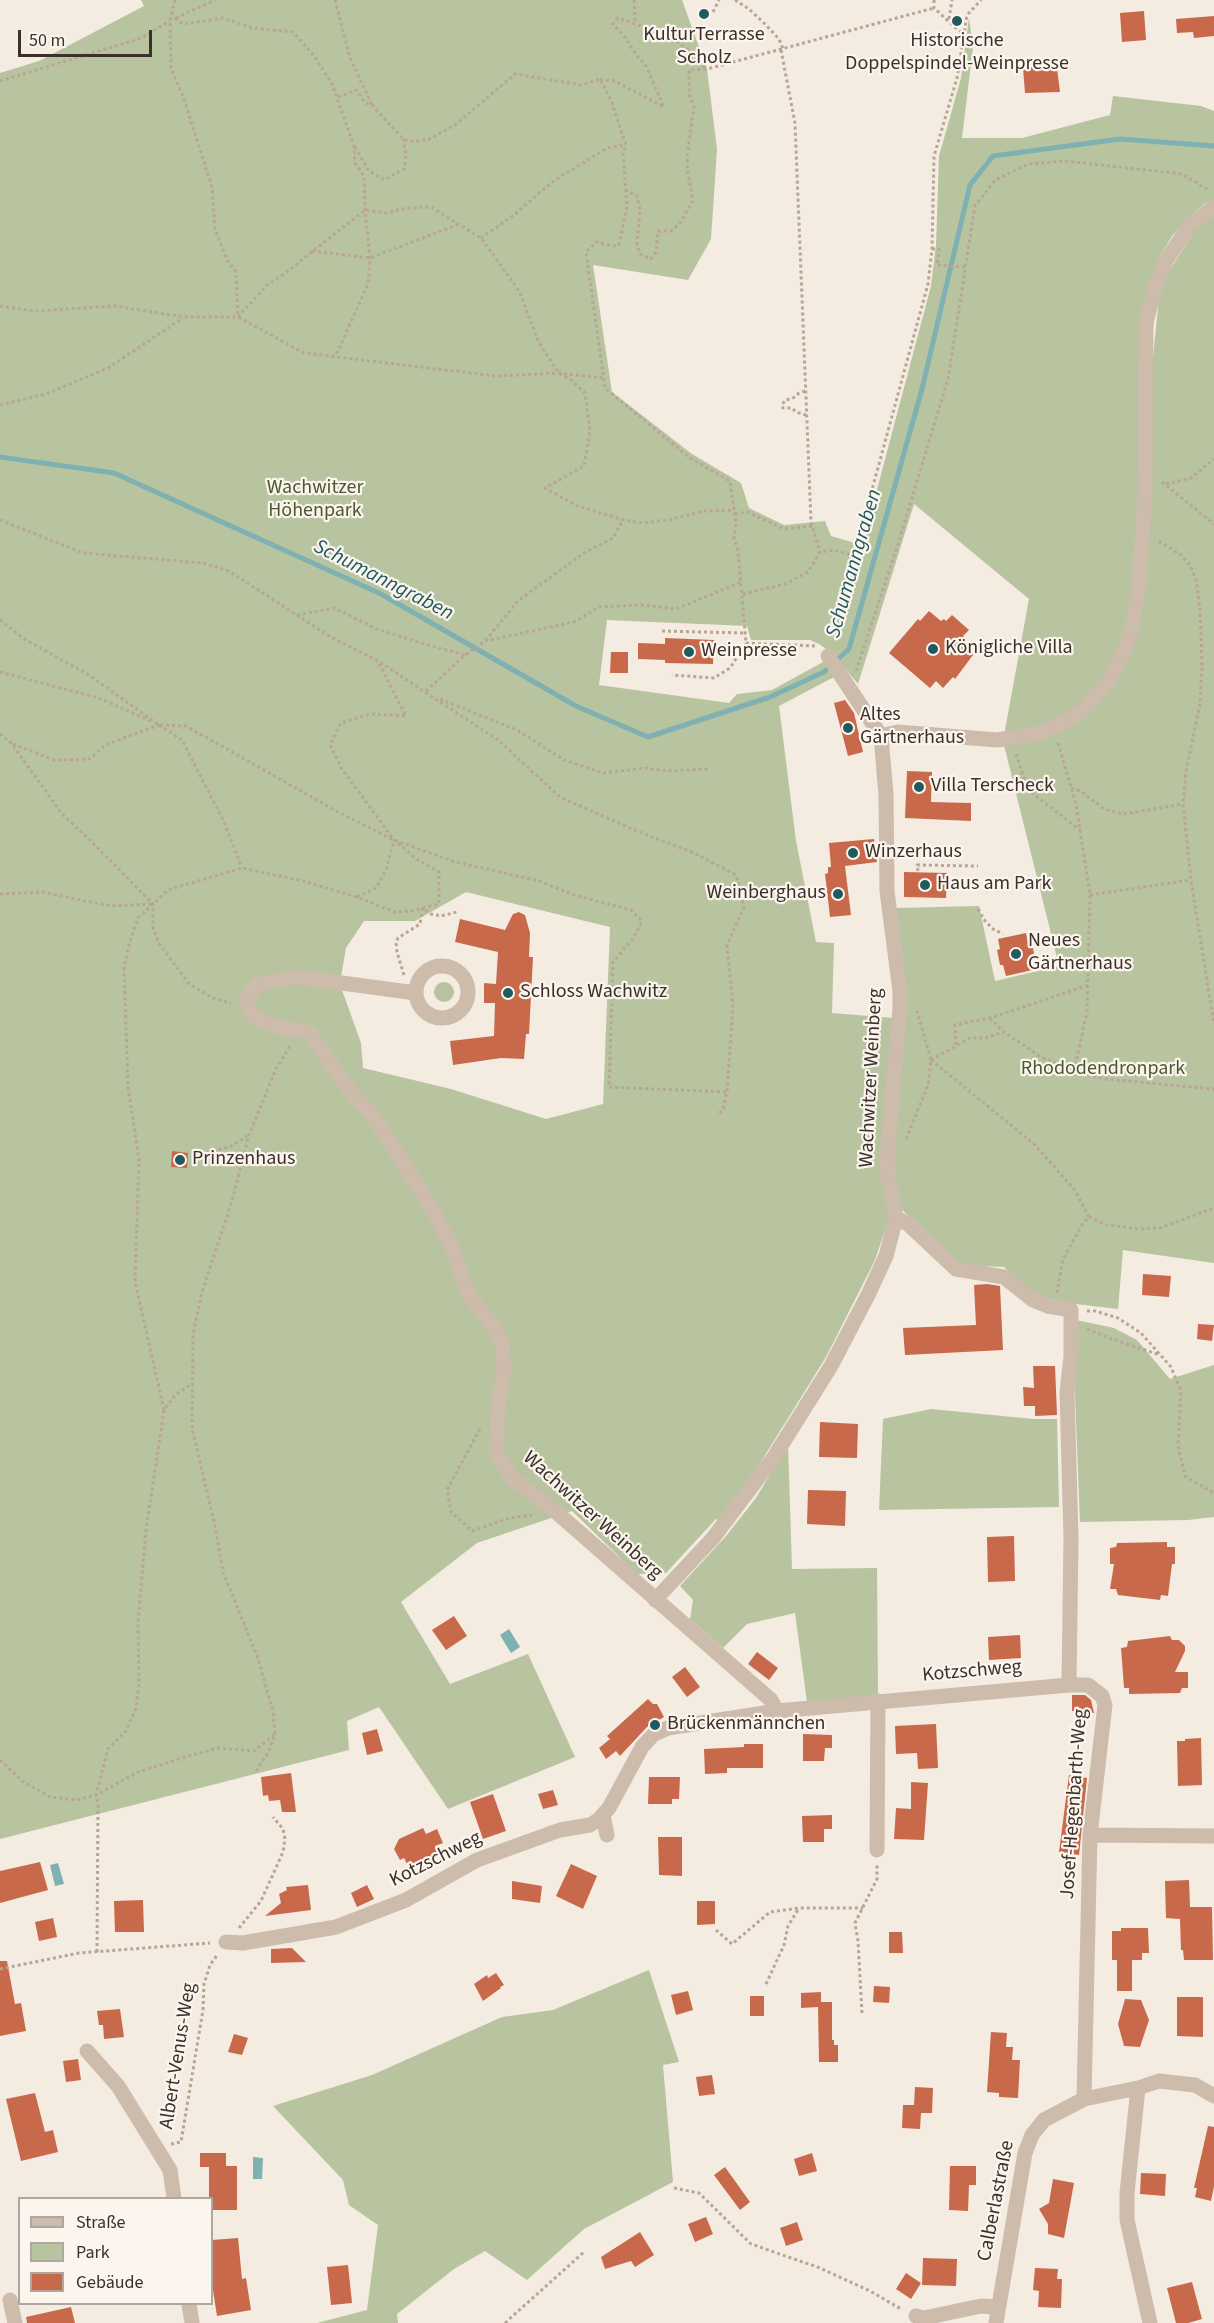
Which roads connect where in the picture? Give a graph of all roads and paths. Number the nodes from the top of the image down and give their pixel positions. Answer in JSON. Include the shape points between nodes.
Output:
{"nodes":[{"id":1,"x":175,"y":0,"type":"edge"},
{"id":2,"x":215,"y":0,"type":"edge"},
{"id":3,"x":335,"y":0,"type":"edge"},
{"id":4,"x":634,"y":0,"type":"edge"},
{"id":5,"x":719,"y":0,"type":"edge"},
{"id":6,"x":735,"y":0,"type":"edge"},
{"id":7,"x":934,"y":0,"type":"edge"},
{"id":8,"x":952,"y":0,"type":"edge"},
{"id":9,"x":981,"y":0,"type":"edge"},
{"id":10,"x":934,"y":8,"type":"junction"},
{"id":11,"x":713,"y":12,"type":"dead end"},
{"id":12,"x":175,"y":18,"type":"junction"},
{"id":13,"x":170,"y":20,"type":"junction"},
{"id":14,"x":948,"y":20,"type":"junction"},
{"id":15,"x":635,"y":23,"type":"junction"},
{"id":16,"x":963,"y":33,"type":"junction"},
{"id":17,"x":782,"y":50,"type":"junction"},
{"id":18,"x":707,"y":69,"type":"junction"},
{"id":19,"x":600,"y":79,"type":"junction"},
{"id":20,"x":0,"y":81,"type":"edge"},
{"id":21,"x":338,"y":97,"type":"junction"},
{"id":22,"x":372,"y":105,"type":"junction"},
{"id":23,"x":403,"y":139,"type":"junction"},
{"id":24,"x":626,"y":145,"type":"junction"},
{"id":25,"x":354,"y":146,"type":"junction"},
{"id":26,"x":625,"y":190,"type":"junction"},
{"id":27,"x":1214,"y":193,"type":"edge"},
{"id":28,"x":1214,"y":207,"type":"edge"},
{"id":29,"x":365,"y":210,"type":"junction"},
{"id":30,"x":457,"y":225,"type":"junction"},
{"id":31,"x":481,"y":238,"type":"junction"},
{"id":32,"x":932,"y":249,"type":"junction"},
{"id":33,"x":312,"y":251,"type":"junction"},
{"id":34,"x":370,"y":258,"type":"junction"},
{"id":35,"x":965,"y":267,"type":"junction"},
{"id":36,"x":0,"y":306,"type":"edge"},
{"id":37,"x":238,"y":316,"type":"junction"},
{"id":38,"x":185,"y":317,"type":"junction"},
{"id":39,"x":336,"y":356,"type":"junction"},
{"id":40,"x":559,"y":373,"type":"junction"},
{"id":41,"x":603,"y":378,"type":"junction"},
{"id":42,"x":805,"y":391,"type":"junction"},
{"id":43,"x":792,"y":399,"type":"junction"},
{"id":44,"x":0,"y":405,"type":"edge"},
{"id":45,"x":792,"y":408,"type":"junction"},
{"id":46,"x":806,"y":415,"type":"junction"},
{"id":47,"x":1214,"y":459,"type":"edge"},
{"id":48,"x":1145,"y":471,"type":"junction"},
{"id":49,"x":1166,"y":484,"type":"junction"},
{"id":50,"x":1145,"y":491,"type":"junction"},
{"id":51,"x":734,"y":512,"type":"junction"},
{"id":52,"x":0,"y":520,"type":"edge"},
{"id":53,"x":624,"y":520,"type":"junction"},
{"id":54,"x":1214,"y":524,"type":"edge"},
{"id":55,"x":813,"y":526,"type":"junction"},
{"id":56,"x":1143,"y":533,"type":"junction"},
{"id":57,"x":820,"y":552,"type":"junction"},
{"id":58,"x":742,"y":581,"type":"junction"},
{"id":59,"x":743,"y":594,"type":"junction"},
{"id":60,"x":296,"y":615,"type":"junction"},
{"id":61,"x":0,"y":620,"type":"edge"},
{"id":62,"x":662,"y":631,"type":"dead end"},
{"id":63,"x":744,"y":633,"type":"junction"},
{"id":64,"x":485,"y":641,"type":"junction"},
{"id":65,"x":746,"y":643,"type":"junction"},
{"id":66,"x":465,"y":655,"type":"junction"},
{"id":67,"x":828,"y":656,"type":"joint"},
{"id":68,"x":378,"y":661,"type":"junction"},
{"id":69,"x":0,"y":672,"type":"edge"},
{"id":70,"x":672,"y":675,"type":"dead end"},
{"id":71,"x":851,"y":687,"type":"junction"},
{"id":72,"x":426,"y":692,"type":"junction"},
{"id":73,"x":159,"y":724,"type":"junction"},
{"id":74,"x":1054,"y":727,"type":"junction"},
{"id":75,"x":0,"y":734,"type":"edge"},
{"id":76,"x":881,"y":736,"type":"junction"},
{"id":77,"x":1004,"y":739,"type":"junction"},
{"id":78,"x":11,"y":743,"type":"junction"},
{"id":79,"x":708,"y":769,"type":"dead end"},
{"id":80,"x":1026,"y":784,"type":"junction"},
{"id":81,"x":1071,"y":788,"type":"junction"},
{"id":82,"x":1031,"y":793,"type":"junction"},
{"id":83,"x":1183,"y":804,"type":"junction"},
{"id":84,"x":1080,"y":830,"type":"junction"},
{"id":85,"x":394,"y":840,"type":"junction"},
{"id":86,"x":978,"y":866,"type":"dead end"},
{"id":87,"x":242,"y":868,"type":"junction"},
{"id":88,"x":918,"y":870,"type":"dead end"},
{"id":89,"x":1191,"y":880,"type":"junction"},
{"id":90,"x":0,"y":894,"type":"edge"},
{"id":91,"x":1090,"y":895,"type":"junction"},
{"id":92,"x":357,"y":897,"type":"junction"},
{"id":93,"x":153,"y":904,"type":"junction"},
{"id":94,"x":423,"y":908,"type":"junction"},
{"id":95,"x":978,"y":909,"type":"dead end"},
{"id":96,"x":457,"y":912,"type":"dead end"},
{"id":97,"x":1003,"y":934,"type":"dead end"},
{"id":98,"x":1089,"y":985,"type":"junction"},
{"id":99,"x":412,"y":993,"type":"joint"},
{"id":100,"x":916,"y":1008,"type":"dead end"},
{"id":101,"x":251,"y":1013,"type":"junction"},
{"id":102,"x":990,"y":1018,"type":"junction"},
{"id":103,"x":1214,"y":1024,"type":"edge"},
{"id":104,"x":299,"y":1030,"type":"junction"},
{"id":105,"x":1004,"y":1032,"type":"junction"},
{"id":106,"x":956,"y":1045,"type":"junction"},
{"id":107,"x":931,"y":1060,"type":"junction"},
{"id":108,"x":1074,"y":1071,"type":"junction"},
{"id":109,"x":1214,"y":1089,"type":"edge"},
{"id":110,"x":727,"y":1092,"type":"junction"},
{"id":111,"x":718,"y":1115,"type":"dead end"},
{"id":112,"x":249,"y":1135,"type":"junction"},
{"id":113,"x":904,"y":1144,"type":"dead end"},
{"id":114,"x":201,"y":1154,"type":"dead end"},
{"id":115,"x":1214,"y":1208,"type":"edge"},
{"id":116,"x":1089,"y":1217,"type":"junction"},
{"id":117,"x":896,"y":1218,"type":"junction"},
{"id":118,"x":1052,"y":1304,"type":"junction"},
{"id":119,"x":1071,"y":1316,"type":"junction"},
{"id":120,"x":1160,"y":1354,"type":"junction"},
{"id":121,"x":191,"y":1385,"type":"junction"},
{"id":122,"x":164,"y":1410,"type":"junction"},
{"id":123,"x":483,"y":1424,"type":"dead end"},
{"id":124,"x":1214,"y":1494,"type":"edge"},
{"id":125,"x":555,"y":1511,"type":"junction"},
{"id":126,"x":655,"y":1600,"type":"junction"},
{"id":127,"x":1070,"y":1685,"type":"junction"},
{"id":128,"x":878,"y":1701,"type":"junction"},
{"id":129,"x":777,"y":1711,"type":"junction"},
{"id":130,"x":275,"y":1734,"type":"junction"},
{"id":131,"x":0,"y":1760,"type":"edge"},
{"id":132,"x":256,"y":1771,"type":"dead end"},
{"id":133,"x":96,"y":1795,"type":"junction"},
{"id":134,"x":603,"y":1815,"type":"junction"},
{"id":135,"x":273,"y":1818,"type":"dead end"},
{"id":136,"x":607,"y":1835,"type":"dead end"},
{"id":137,"x":1090,"y":1835,"type":"junction"},
{"id":138,"x":1214,"y":1836,"type":"edge"},
{"id":139,"x":877,"y":1850,"type":"joint"},
{"id":140,"x":799,"y":1908,"type":"junction"},
{"id":141,"x":863,"y":1908,"type":"junction"},
{"id":142,"x":243,"y":1924,"type":"dead end"},
{"id":143,"x":716,"y":1930,"type":"dead end"},
{"id":144,"x":226,"y":1942,"type":"junction"},
{"id":145,"x":97,"y":1952,"type":"junction"},
{"id":146,"x":0,"y":1969,"type":"edge"},
{"id":147,"x":766,"y":1984,"type":"dead end"},
{"id":148,"x":862,"y":2013,"type":"dead end"},
{"id":149,"x":87,"y":2051,"type":"dead end"},
{"id":150,"x":1138,"y":2088,"type":"junction"},
{"id":151,"x":1214,"y":2096,"type":"edge"},
{"id":152,"x":1084,"y":2099,"type":"junction"},
{"id":153,"x":170,"y":2170,"type":"junction"},
{"id":154,"x":674,"y":2188,"type":"dead end"},
{"id":155,"x":174,"y":2197,"type":"edge"},
{"id":156,"x":585,"y":2252,"type":"dead end"},
{"id":157,"x":10,"y":2301,"type":"dead end"},
{"id":158,"x":189,"y":2305,"type":"edge"},
{"id":159,"x":998,"y":2307,"type":"junction"},
{"id":160,"x":916,"y":2316,"type":"joint"},
{"id":161,"x":15,"y":2323,"type":"edge"},
{"id":162,"x":192,"y":2323,"type":"edge"},
{"id":163,"x":505,"y":2323,"type":"edge"},
{"id":164,"x":996,"y":2323,"type":"edge"},
{"id":165,"x":1150,"y":2323,"type":"edge"}],
"edges":[{"from":1,"to":13,"type":"path"},
{"from":2,"to":12,"type":"path"},
{"from":3,"to":22,"type":"path","via":[[350,58]]},
{"from":4,"to":15,"type":"path"},
{"from":5,"to":11,"type":"path"},
{"from":6,"to":17,"type":"path","via":[[765,24],[779,39]]},
{"from":7,"to":10,"type":"path"},
{"from":8,"to":14,"type":"path"},
{"from":9,"to":16,"type":"path","via":[[967,15]]},
{"from":10,"to":14,"type":"path"},
{"from":10,"to":17,"type":"path"},
{"from":12,"to":13,"type":"path"},
{"from":12,"to":21,"type":"path","via":[[183,24],[222,18],[252,28],[294,32],[315,57]]},
{"from":13,"to":20,"type":"path","via":[[139,39]]},
{"from":13,"to":37,"type":"path","via":[[171,69],[212,187],[215,228],[236,272]]},
{"from":14,"to":16,"type":"path"},
{"from":15,"to":18,"type":"path","via":[[677,41]]},
{"from":15,"to":19,"type":"path","via":[[618,18],[613,24],[646,66],[664,107],[615,81]]},
{"from":16,"to":32,"type":"path","via":[[957,78],[934,156]]},
{"from":17,"to":18,"type":"path"},
{"from":17,"to":42,"type":"path","via":[[795,123]]},
{"from":18,"to":26,"type":"path","via":[[689,70],[689,94],[694,108],[687,156],[693,201],[680,224],[671,231],[658,231],[656,252],[651,259],[640,254],[637,244],[638,196]]},
{"from":19,"to":23,"type":"path","via":[[582,85],[515,74],[455,125],[429,139]]},
{"from":19,"to":24,"type":"path"},
{"from":21,"to":22,"type":"path","via":[[356,90],[364,103]]},
{"from":21,"to":25,"type":"path"},
{"from":22,"to":23,"type":"path"},
{"from":23,"to":25,"type":"path","via":[[404,169],[384,180],[369,171]]},
{"from":24,"to":26,"type":"path"},
{"from":24,"to":31,"type":"path","via":[[607,148],[552,182]]},
{"from":25,"to":29,"type":"path","via":[[355,163],[364,176]]},
{"from":26,"to":41,"type":"path","via":[[627,206],[619,245],[596,242],[586,252]]},
{"from":27,"to":35,"type":"path","via":[[1182,174],[1065,161],[1029,164],[995,180],[975,206]]},
{"from":28,"to":48,"type":"street","via":[[1178,240],[1155,287],[1146,323]]},
{"from":29,"to":30,"type":"path","via":[[386,213],[431,207]]},
{"from":29,"to":33,"type":"path"},
{"from":29,"to":34,"type":"path"},
{"from":30,"to":31,"type":"path"},
{"from":30,"to":34,"type":"path"},
{"from":31,"to":40,"type":"path","via":[[519,291],[539,343]]},
{"from":32,"to":35,"type":"path","via":[[939,249],[937,265]]},
{"from":32,"to":57,"type":"path","via":[[928,284],[854,556],[834,550]]},
{"from":33,"to":34,"type":"path"},
{"from":33,"to":37,"type":"path","via":[[267,285]]},
{"from":34,"to":39,"type":"path","via":[[368,284]]},
{"from":35,"to":71,"type":"path","via":[[948,379]]},
{"from":36,"to":38,"type":"path","via":[[36,311],[114,306]]},
{"from":37,"to":38,"type":"path"},
{"from":37,"to":39,"type":"path","via":[[304,353]]},
{"from":38,"to":44,"type":"path","via":[[108,368],[46,394]]},
{"from":39,"to":40,"type":"path","via":[[496,376]]},
{"from":40,"to":41,"type":"path"},
{"from":40,"to":53,"type":"path","via":[[585,393],[590,430],[584,466],[544,488],[577,506]]},
{"from":41,"to":51,"type":"path","via":[[610,394],[690,458],[730,481]]},
{"from":42,"to":43,"type":"path"},
{"from":42,"to":46,"type":"path"},
{"from":43,"to":45,"type":"path"},
{"from":43,"to":45,"type":"path","via":[[782,405]]},
{"from":45,"to":46,"type":"path"},
{"from":46,"to":55,"type":"path"},
{"from":47,"to":49,"type":"path","via":[[1191,478]]},
{"from":48,"to":49,"type":"path"},
{"from":48,"to":50,"type":"street"},
{"from":49,"to":50,"type":"path"},
{"from":49,"to":54,"type":"path"},
{"from":50,"to":56,"type":"street"},
{"from":51,"to":53,"type":"path","via":[[704,511],[643,523]]},
{"from":51,"to":55,"type":"path","via":[[748,512],[784,530]]},
{"from":51,"to":58,"type":"path"},
{"from":52,"to":60,"type":"path","via":[[83,553],[203,562],[229,571]]},
{"from":53,"to":64,"type":"path","via":[[613,538],[584,553],[519,600]]},
{"from":55,"to":57,"type":"path"},
{"from":56,"to":74,"type":"street","via":[[1132,627],[1117,667],[1081,712]]},
{"from":56,"to":83,"type":"path","via":[[1181,555],[1196,579],[1202,667],[1200,704]]},
{"from":57,"to":59,"type":"path","via":[[808,572],[785,584]]},
{"from":58,"to":59,"type":"path"},
{"from":58,"to":64,"type":"path","via":[[676,609],[642,604],[599,607],[574,622]]},
{"from":59,"to":63,"type":"path"},
{"from":60,"to":66,"type":"path","via":[[335,608],[424,645]]},
{"from":60,"to":68,"type":"path"},
{"from":61,"to":73,"type":"path"},
{"from":62,"to":63,"type":"path"},
{"from":63,"to":65,"type":"path"},
{"from":64,"to":66,"type":"path"},
{"from":65,"to":67,"type":"path","via":[[816,646]]},
{"from":65,"to":70,"type":"path","via":[[730,668],[714,678]]},
{"from":66,"to":72,"type":"path"},
{"from":67,"to":71,"type":"street"},
{"from":68,"to":72,"type":"path"},
{"from":68,"to":85,"type":"path","via":[[406,716],[370,714],[341,723],[330,745],[342,769]]},
{"from":69,"to":73,"type":"path","via":[[102,699]]},
{"from":71,"to":76,"type":"street"},
{"from":72,"to":79,"type":"path","via":[[517,730],[564,760],[603,773],[645,768]]},
{"from":72,"to":110,"type":"path","via":[[498,740],[560,797],[694,853],[736,875],[744,907],[727,945],[733,1004]]},
{"from":73,"to":78,"type":"path","via":[[105,745],[90,759],[54,760]]},
{"from":73,"to":85,"type":"path","via":[[186,726]]},
{"from":73,"to":87,"type":"path","via":[[182,740],[223,820]]},
{"from":74,"to":77,"type":"street"},
{"from":74,"to":81,"type":"path"},
{"from":75,"to":78,"type":"path"},
{"from":76,"to":77,"type":"street","via":[[898,732]]},
{"from":76,"to":117,"type":"street","name":"Wachwitzer Weinberg","via":[[887,891],[900,991],[887,1172]]},
{"from":77,"to":80,"type":"path"},
{"from":78,"to":93,"type":"path","via":[[62,814]]},
{"from":80,"to":82,"type":"path"},
{"from":80,"to":82,"type":"path","via":[[1036,785]]},
{"from":81,"to":83,"type":"path","via":[[1104,809],[1123,814]]},
{"from":81,"to":84,"type":"path"},
{"from":82,"to":84,"type":"path"},
{"from":83,"to":89,"type":"path"},
{"from":84,"to":91,"type":"path"},
{"from":85,"to":92,"type":"path","via":[[386,870],[376,888]]},
{"from":85,"to":94,"type":"path","via":[[439,872],[439,904]]},
{"from":85,"to":110,"type":"path","via":[[452,861],[539,881],[631,910],[642,921],[613,962],[609,1087]]},
{"from":86,"to":88,"type":"path","via":[[917,865]]},
{"from":87,"to":92,"type":"path"},
{"from":87,"to":93,"type":"path","via":[[168,890]]},
{"from":89,"to":91,"type":"path"},
{"from":89,"to":103,"type":"path"},
{"from":90,"to":93,"type":"path","via":[[42,892],[110,906]]},
{"from":91,"to":98,"type":"path"},
{"from":92,"to":94,"type":"path","via":[[394,912]]},
{"from":93,"to":101,"type":"path","via":[[153,927],[158,942],[189,984]]},
{"from":93,"to":122,"type":"path","via":[[138,918],[124,967],[128,1087],[139,1159],[135,1282]]},
{"from":94,"to":96,"type":"path","via":[[431,915]]},
{"from":94,"to":99,"type":"path","via":[[420,924],[396,942]]},
{"from":95,"to":97,"type":"path","via":[[985,921]]},
{"from":98,"to":102,"type":"path"},
{"from":98,"to":108,"type":"path"},
{"from":99,"to":101,"type":"street","via":[[297,977],[257,985],[247,1003]]},
{"from":100,"to":107,"type":"path"},
{"from":101,"to":104,"type":"street","name":"Wachwitzer Weinberg","via":[[284,1029]]},
{"from":102,"to":105,"type":"path"},
{"from":102,"to":106,"type":"path","via":[[955,1025]]},
{"from":104,"to":112,"type":"path","via":[[276,1069]]},
{"from":104,"to":125,"type":"street","name":"Wachwitzer Weinberg","via":[[311,1034],[347,1087],[373,1116],[430,1205],[450,1243],[469,1296],[502,1341],[504,1372],[496,1452],[512,1478]]},
{"from":105,"to":106,"type":"path","via":[[970,1038]]},
{"from":105,"to":108,"type":"path","via":[[1041,1057]]},
{"from":106,"to":107,"type":"path"},
{"from":107,"to":113,"type":"path","via":[[928,1085]]},
{"from":107,"to":116,"type":"path","via":[[1034,1144],[1074,1189]]},
{"from":108,"to":109,"type":"path","via":[[1106,1079]]},
{"from":110,"to":111,"type":"path"},
{"from":112,"to":114,"type":"path","via":[[230,1147]]},
{"from":112,"to":121,"type":"path","via":[[202,1292]]},
{"from":115,"to":116,"type":"path","via":[[1160,1228],[1107,1225]]},
{"from":116,"to":118,"type":"path","via":[[1063,1259]]},
{"from":117,"to":118,"type":"street","via":[[908,1224],[956,1269],[1004,1277],[1033,1300]]},
{"from":117,"to":126,"type":"street","name":"Wachwitzer Weinberg","via":[[886,1256],[869,1293],[831,1366],[780,1447],[713,1538]]},
{"from":118,"to":119,"type":"street","bridge":true},
{"from":119,"to":120,"type":"path","via":[[1109,1338]]},
{"from":119,"to":120,"type":"path","via":[[1095,1311],[1118,1318],[1141,1333]]},
{"from":119,"to":127,"type":"street","name":"Josef-Hegenbarth-Weg","via":[[1067,1392]]},
{"from":120,"to":124,"type":"path","via":[[1171,1367],[1180,1391],[1178,1445],[1185,1476]]},
{"from":121,"to":122,"type":"path","via":[[175,1395]]},
{"from":121,"to":130,"type":"path","via":[[192,1429],[223,1572],[257,1656]]},
{"from":122,"to":133,"type":"path","via":[[146,1530],[136,1708],[126,1731],[108,1749]]},
{"from":123,"to":125,"type":"path","via":[[447,1491],[451,1512],[472,1531],[509,1518]]},
{"from":125,"to":126,"type":"street","name":"Wachwitzer Weinberg"},
{"from":126,"to":129,"type":"street","via":[[771,1700]]},
{"from":127,"to":128,"type":"street","name":"Kotzschweg"},
{"from":127,"to":137,"type":"street","name":"Josef-Hegenbarth-Weg","via":[[1088,1685],[1105,1705]]},
{"from":128,"to":129,"type":"street","name":"Kotzschweg"},
{"from":128,"to":139,"type":"street"},
{"from":129,"to":134,"type":"street","name":"Kotzschweg","via":[[668,1728],[654,1734],[642,1747]]},
{"from":130,"to":132,"type":"path"},
{"from":130,"to":133,"type":"path","via":[[254,1751],[218,1749],[185,1757],[138,1772]]},
{"from":131,"to":133,"type":"path","via":[[22,1781],[50,1797],[76,1800]]},
{"from":133,"to":145,"type":"path"},
{"from":134,"to":136,"type":"street"},
{"from":134,"to":144,"type":"street","name":"Kotzschweg","via":[[590,1825],[560,1830],[477,1860],[405,1900],[336,1927],[243,1943]]},
{"from":135,"to":142,"type":"path","via":[[283,1829],[283,1852],[269,1887]]},
{"from":137,"to":138,"type":"street"},
{"from":137,"to":152,"type":"street","name":"Josef-Hegenbarth-Weg"},
{"from":139,"to":141,"type":"path","via":[[877,1879]]},
{"from":140,"to":141,"type":"path"},
{"from":140,"to":143,"type":"path","via":[[770,1912],[732,1944]]},
{"from":140,"to":147,"type":"path"},
{"from":141,"to":148,"type":"path","via":[[855,1923]]},
{"from":144,"to":145,"type":"path"},
{"from":144,"to":153,"type":"path","name":"Albert-Venus-Weg","via":[[210,1965],[204,1983],[181,2142],[168,2144]]},
{"from":145,"to":146,"type":"path"},
{"from":149,"to":153,"type":"street","via":[[118,2086]]},
{"from":150,"to":151,"type":"street","name":"Calberlastraße","via":[[1159,2081],[1176,2081],[1195,2085]]},
{"from":150,"to":152,"type":"street","name":"Calberlastraße"},
{"from":150,"to":165,"type":"street","via":[[1126,2220]]},
{"from":152,"to":159,"type":"street","name":"Calberlastraße","via":[[1044,2120],[1024,2152]]},
{"from":153,"to":155,"type":"street"},
{"from":154,"to":160,"type":"path","via":[[699,2193],[751,2244],[820,2268]]},
{"from":156,"to":163,"type":"path"},
{"from":157,"to":161,"type":"street"},
{"from":158,"to":162,"type":"street"},
{"from":159,"to":160,"type":"street"},
{"from":159,"to":164,"type":"street","name":"Calberlastraße"}]}
